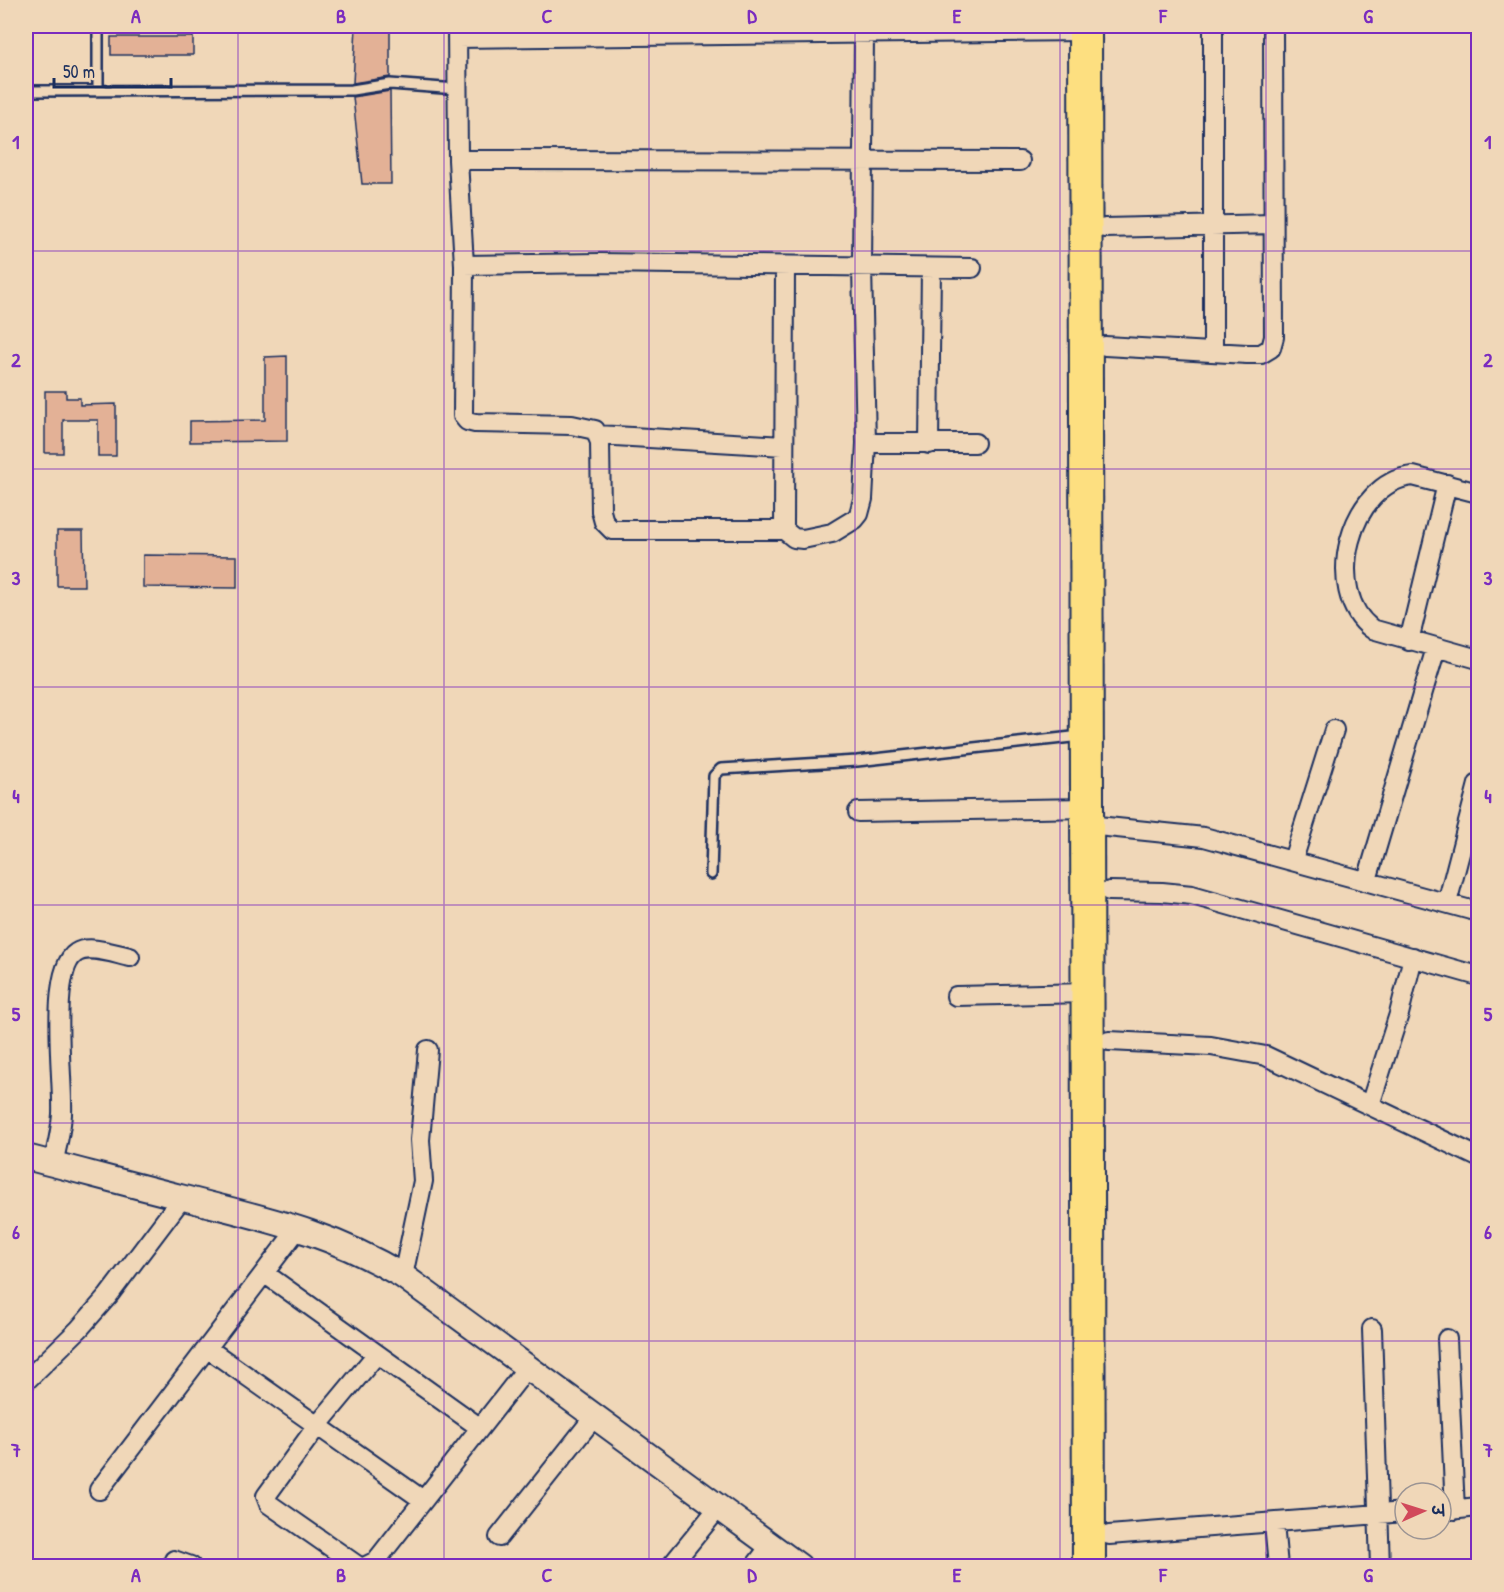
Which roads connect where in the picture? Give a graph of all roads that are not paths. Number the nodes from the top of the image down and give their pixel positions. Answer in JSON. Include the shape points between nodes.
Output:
{"nodes":[{"id":1,"x":98,"y":26,"type":"edge"},
{"id":2,"x":1213,"y":26,"type":"edge"},
{"id":3,"x":1273,"y":26,"type":"edge"},
{"id":4,"x":1092,"y":27,"type":"edge"},
{"id":5,"x":457,"y":32,"type":"edge"},
{"id":6,"x":864,"y":35,"type":"junction"},
{"id":7,"x":457,"y":89,"type":"junction"},
{"id":8,"x":26,"y":91,"type":"edge"},
{"id":9,"x":98,"y":91,"type":"junction"},
{"id":10,"x":458,"y":160,"type":"junction"},
{"id":11,"x":862,"y":161,"type":"junction"},
{"id":12,"x":1020,"y":161,"type":"dead end"},
{"id":13,"x":1273,"y":224,"type":"junction"},
{"id":14,"x":1212,"y":225,"type":"junction"},
{"id":15,"x":1105,"y":228,"type":"junction"},
{"id":16,"x":464,"y":265,"type":"junction"},
{"id":17,"x":785,"y":267,"type":"junction"},
{"id":18,"x":862,"y":268,"type":"junction"},
{"id":19,"x":931,"y":268,"type":"junction"},
{"id":20,"x":972,"y":268,"type":"dead end"},
{"id":21,"x":1105,"y":346,"type":"junction"},
{"id":22,"x":1214,"y":352,"type":"junction"},
{"id":23,"x":598,"y":435,"type":"junction"},
{"id":24,"x":866,"y":443,"type":"junction"},
{"id":25,"x":975,"y":443,"type":"dead end"},
{"id":26,"x":929,"y":444,"type":"junction"},
{"id":27,"x":783,"y":446,"type":"junction"},
{"id":28,"x":1447,"y":484,"type":"junction"},
{"id":29,"x":1479,"y":493,"type":"edge"},
{"id":30,"x":784,"y":530,"type":"junction"},
{"id":31,"x":1409,"y":641,"type":"junction"},
{"id":32,"x":1436,"y":648,"type":"junction"},
{"id":33,"x":1479,"y":659,"type":"edge"},
{"id":34,"x":1334,"y":730,"type":"dead end"},
{"id":35,"x":1086,"y":736,"type":"junction"},
{"id":36,"x":1479,"y":784,"type":"edge"},
{"id":37,"x":858,"y":812,"type":"dead end"},
{"id":38,"x":1095,"y":820,"type":"junction"},
{"id":39,"x":1293,"y":860,"type":"junction"},
{"id":40,"x":711,"y":874,"type":"dead end"},
{"id":41,"x":1367,"y":880,"type":"junction"},
{"id":42,"x":1109,"y":891,"type":"junction"},
{"id":43,"x":1447,"y":903,"type":"junction"},
{"id":44,"x":1479,"y":912,"type":"edge"},
{"id":45,"x":130,"y":957,"type":"dead end"},
{"id":46,"x":1413,"y":957,"type":"junction"},
{"id":47,"x":1479,"y":975,"type":"edge"},
{"id":48,"x":1088,"y":993,"type":"junction"},
{"id":49,"x":956,"y":996,"type":"dead end"},
{"id":50,"x":1109,"y":1041,"type":"junction"},
{"id":51,"x":428,"y":1050,"type":"dead end"},
{"id":52,"x":1370,"y":1105,"type":"junction"},
{"id":53,"x":1479,"y":1156,"type":"edge"},
{"id":54,"x":26,"y":1157,"type":"edge"},
{"id":55,"x":53,"y":1164,"type":"junction"},
{"id":56,"x":182,"y":1198,"type":"junction"},
{"id":57,"x":299,"y":1227,"type":"junction"},
{"id":58,"x":264,"y":1273,"type":"junction"},
{"id":59,"x":403,"y":1276,"type":"junction"},
{"id":60,"x":1372,"y":1329,"type":"dead end"},
{"id":61,"x":1447,"y":1339,"type":"dead end"},
{"id":62,"x":207,"y":1348,"type":"junction"},
{"id":63,"x":376,"y":1356,"type":"junction"},
{"id":64,"x":527,"y":1368,"type":"junction"},
{"id":65,"x":26,"y":1381,"type":"edge"},
{"id":66,"x":594,"y":1417,"type":"junction"},
{"id":67,"x":317,"y":1426,"type":"junction"},
{"id":68,"x":479,"y":1427,"type":"junction"},
{"id":69,"x":1448,"y":1481,"type":"edge"},
{"id":70,"x":99,"y":1490,"type":"dead end"},
{"id":71,"x":423,"y":1500,"type":"junction"},
{"id":72,"x":719,"y":1507,"type":"junction"},
{"id":73,"x":1479,"y":1507,"type":"edge"},
{"id":74,"x":1453,"y":1510,"type":"edge"},
{"id":75,"x":1393,"y":1512,"type":"edge"},
{"id":76,"x":1377,"y":1513,"type":"junction"},
{"id":77,"x":1274,"y":1524,"type":"junction"},
{"id":78,"x":1109,"y":1535,"type":"junction"},
{"id":79,"x":500,"y":1537,"type":"dead end"},
{"id":80,"x":771,"y":1545,"type":"junction"},
{"id":81,"x":358,"y":1566,"type":"edge"},
{"id":82,"x":366,"y":1566,"type":"edge"},
{"id":83,"x":671,"y":1566,"type":"edge"},
{"id":84,"x":755,"y":1566,"type":"edge"},
{"id":85,"x":799,"y":1566,"type":"edge"},
{"id":86,"x":1089,"y":1566,"type":"edge"},
{"id":87,"x":1110,"y":1566,"type":"edge"},
{"id":88,"x":1278,"y":1566,"type":"edge"},
{"id":89,"x":1380,"y":1566,"type":"edge"}],
"edges":[{"from":1,"to":9,"type":"lane"},
{"from":2,"to":14,"type":"street"},
{"from":3,"to":13,"type":"street"},
{"from":4,"to":6,"type":"street"},
{"from":4,"to":15,"type":"highway"},
{"from":4,"to":35,"type":"highway"},
{"from":5,"to":6,"type":"street"},
{"from":5,"to":7,"type":"street"},
{"from":6,"to":11,"type":"street"},
{"from":7,"to":9,"type":"lane","via":[[390,84],[352,90]]},
{"from":7,"to":10,"type":"street"},
{"from":8,"to":9,"type":"lane"},
{"from":10,"to":11,"type":"street"},
{"from":10,"to":16,"type":"street"},
{"from":11,"to":12,"type":"street"},
{"from":11,"to":18,"type":"street"},
{"from":13,"to":14,"type":"street"},
{"from":13,"to":22,"type":"street","via":[[1271,348],[1262,354]]},
{"from":14,"to":15,"type":"street"},
{"from":14,"to":22,"type":"street"},
{"from":15,"to":21,"type":"highway"},
{"from":16,"to":17,"type":"street"},
{"from":16,"to":23,"type":"street","via":[[462,408],[467,421],[580,426],[595,430]]},
{"from":17,"to":18,"type":"street"},
{"from":17,"to":27,"type":"street"},
{"from":18,"to":19,"type":"street"},
{"from":18,"to":24,"type":"street"},
{"from":19,"to":20,"type":"street"},
{"from":19,"to":26,"type":"street"},
{"from":21,"to":22,"type":"street"},
{"from":21,"to":38,"type":"highway"},
{"from":23,"to":27,"type":"street"},
{"from":23,"to":30,"type":"street","via":[[601,511],[612,530]]},
{"from":24,"to":26,"type":"street"},
{"from":24,"to":30,"type":"street","via":[[860,514],[832,533],[814,538],[794,538]]},
{"from":25,"to":26,"type":"street"},
{"from":27,"to":30,"type":"street"},
{"from":28,"to":29,"type":"street"},
{"from":28,"to":31,"type":"street"},
{"from":28,"to":31,"type":"street","via":[[1413,476],[1382,489],[1371,497],[1361,513],[1347,553],[1347,581],[1360,618],[1371,629]]},
{"from":31,"to":32,"type":"street"},
{"from":32,"to":33,"type":"street"},
{"from":32,"to":41,"type":"street"},
{"from":34,"to":39,"type":"street"},
{"from":35,"to":38,"type":"highway"},
{"from":35,"to":40,"type":"lane","via":[[857,761],[721,769],[714,776]]},
{"from":36,"to":43,"type":"street"},
{"from":37,"to":38,"type":"street"},
{"from":38,"to":39,"type":"street","via":[[1204,837]]},
{"from":38,"to":42,"type":"highway"},
{"from":38,"to":48,"type":"highway"},
{"from":39,"to":41,"type":"street"},
{"from":41,"to":43,"type":"street"},
{"from":42,"to":46,"type":"street","via":[[1192,895]]},
{"from":42,"to":50,"type":"highway"},
{"from":43,"to":44,"type":"street"},
{"from":45,"to":55,"type":"street","via":[[82,950],[68,962],[59,1013],[62,1114]]},
{"from":46,"to":47,"type":"street"},
{"from":46,"to":52,"type":"street"},
{"from":48,"to":49,"type":"street"},
{"from":48,"to":86,"type":"highway"},
{"from":50,"to":52,"type":"street","via":[[1166,1042],[1249,1051],[1278,1059]]},
{"from":50,"to":78,"type":"highway"},
{"from":51,"to":59,"type":"street","via":[[420,1140],[423,1181]]},
{"from":52,"to":53,"type":"street"},
{"from":54,"to":55,"type":"street"},
{"from":55,"to":56,"type":"street"},
{"from":56,"to":57,"type":"street"},
{"from":56,"to":65,"type":"street","via":[[108,1296]]},
{"from":57,"to":58,"type":"street"},
{"from":57,"to":59,"type":"street","via":[[331,1238]]},
{"from":58,"to":62,"type":"street"},
{"from":58,"to":63,"type":"street"},
{"from":59,"to":64,"type":"street"},
{"from":60,"to":76,"type":"street"},
{"from":61,"to":69,"type":"street"},
{"from":62,"to":67,"type":"street"},
{"from":62,"to":70,"type":"street"},
{"from":63,"to":67,"type":"street"},
{"from":63,"to":68,"type":"street"},
{"from":64,"to":66,"type":"street"},
{"from":64,"to":68,"type":"street"},
{"from":66,"to":72,"type":"street"},
{"from":66,"to":79,"type":"street"},
{"from":67,"to":71,"type":"street"},
{"from":67,"to":81,"type":"street","via":[[268,1491],[267,1501]]},
{"from":68,"to":71,"type":"street"},
{"from":71,"to":82,"type":"street","via":[[376,1561]]},
{"from":72,"to":80,"type":"street"},
{"from":72,"to":83,"type":"street"},
{"from":73,"to":74,"type":"street"},
{"from":75,"to":76,"type":"street"},
{"from":76,"to":77,"type":"street"},
{"from":76,"to":89,"type":"street"},
{"from":77,"to":78,"type":"street"},
{"from":77,"to":88,"type":"street"},
{"from":78,"to":87,"type":"highway"},
{"from":80,"to":84,"type":"street"},
{"from":80,"to":85,"type":"street"}]}
